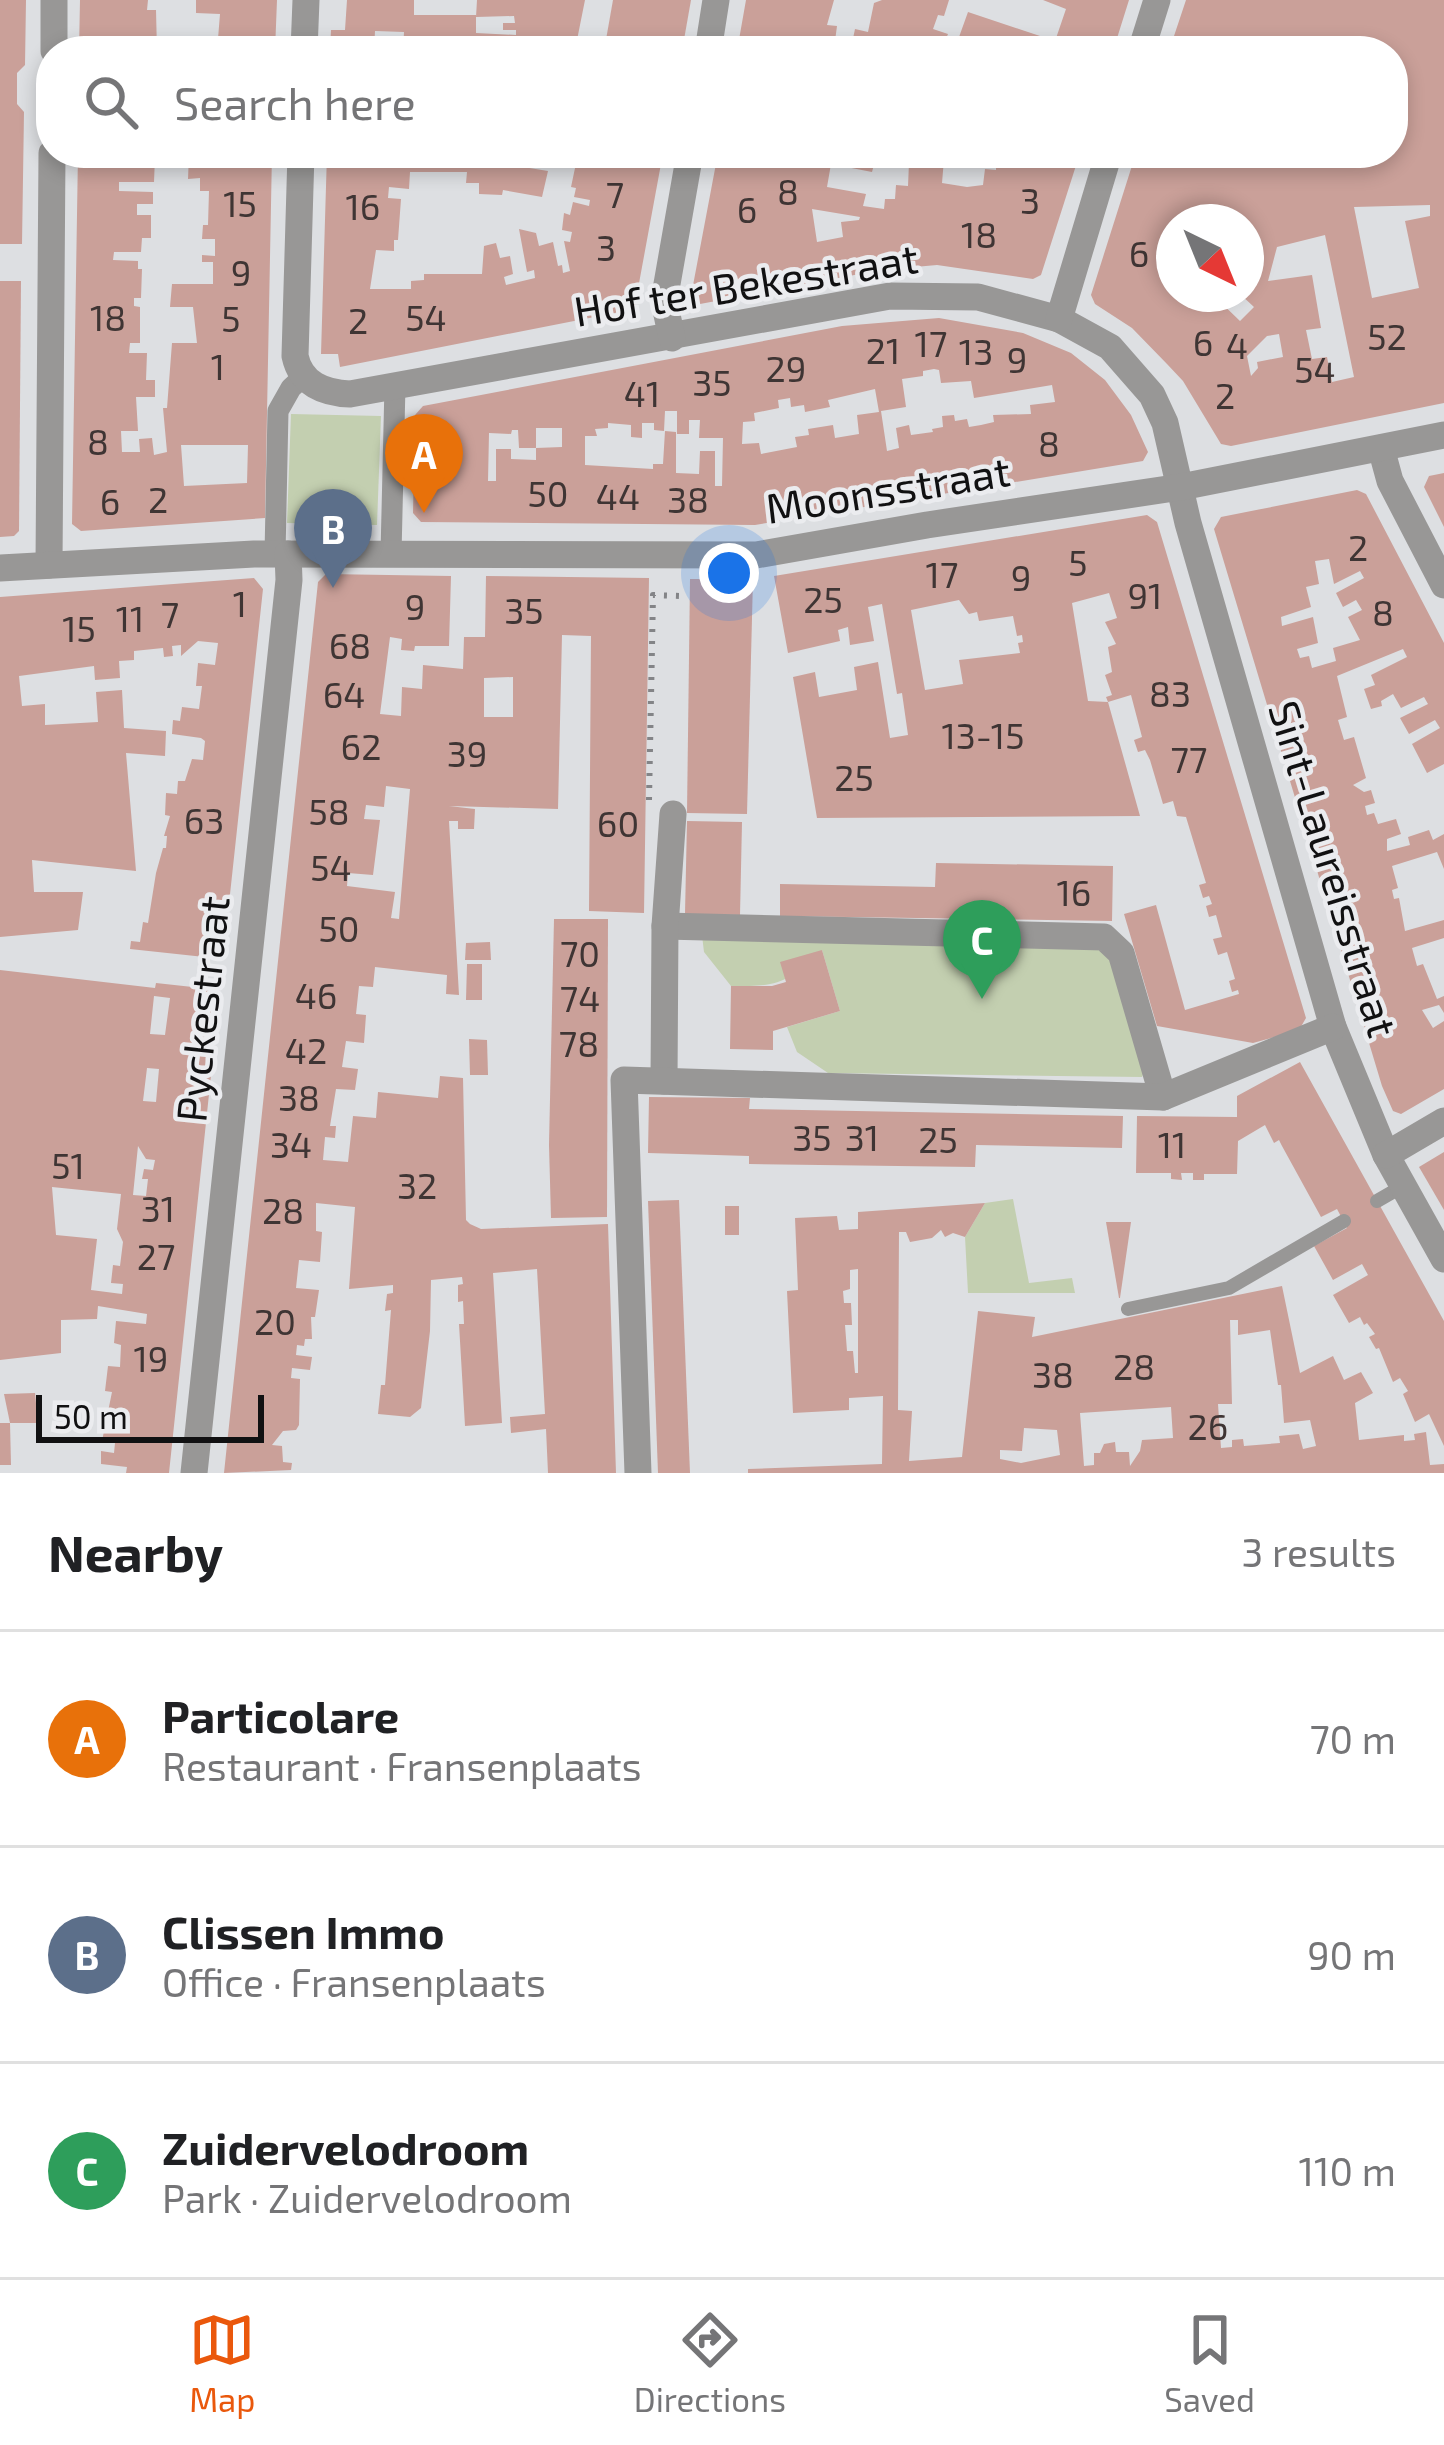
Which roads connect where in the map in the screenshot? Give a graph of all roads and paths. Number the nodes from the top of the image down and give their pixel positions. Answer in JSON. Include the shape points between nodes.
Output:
{"nodes":[{"id":1,"x":54,"y":0,"type":"edge"},
{"id":2,"x":306,"y":0,"type":"edge"},
{"id":3,"x":716,"y":0,"type":"edge"},
{"id":4,"x":1157,"y":0,"type":"edge"},
{"id":5,"x":54,"y":36,"type":"edge"},
{"id":6,"x":305,"y":36,"type":"edge"},
{"id":7,"x":710,"y":36,"type":"edge"},
{"id":8,"x":1146,"y":36,"type":"edge"},
{"id":9,"x":52,"y":168,"type":"edge"},
{"id":10,"x":300,"y":168,"type":"edge"},
{"id":11,"x":687,"y":168,"type":"edge"},
{"id":12,"x":1105,"y":168,"type":"edge"},
{"id":13,"x":1059,"y":320,"type":"junction"},
{"id":14,"x":672,"y":338,"type":"junction"},
{"id":15,"x":304,"y":376,"type":"junction"},
{"id":16,"x":395,"y":385,"type":"junction"},
{"id":17,"x":1444,"y":435,"type":"edge"},
{"id":18,"x":1382,"y":448,"type":"junction"},
{"id":19,"x":1181,"y":487,"type":"junction"},
{"id":20,"x":282,"y":554,"type":"junction"},
{"id":21,"x":391,"y":554,"type":"junction"},
{"id":22,"x":49,"y":565,"type":"junction"},
{"id":23,"x":0,"y":568,"type":"edge"},
{"id":24,"x":1444,"y":585,"type":"edge"},
{"id":25,"x":681,"y":596,"type":"dead end"},
{"id":26,"x":673,"y":814,"type":"dead end"},
{"id":27,"x":670,"y":851,"type":"junction"},
{"id":28,"x":665,"y":926,"type":"junction"},
{"id":29,"x":1334,"y":1027,"type":"junction"},
{"id":30,"x":664,"y":1081,"type":"junction"},
{"id":31,"x":1163,"y":1097,"type":"junction"},
{"id":32,"x":1444,"y":1121,"type":"edge"},
{"id":33,"x":1386,"y":1155,"type":"junction"},
{"id":34,"x":1403,"y":1186,"type":"junction"},
{"id":35,"x":1377,"y":1201,"type":"dead end"},
{"id":36,"x":1344,"y":1221,"type":"dead end"},
{"id":37,"x":1444,"y":1258,"type":"edge"},
{"id":38,"x":1128,"y":1309,"type":"dead end"},
{"id":39,"x":194,"y":1473,"type":"edge"},
{"id":40,"x":638,"y":1473,"type":"edge"}],
"edges":[{"from":1,"to":5,"type":"street"},
{"from":2,"to":6,"type":"street"},
{"from":3,"to":7,"type":"street"},
{"from":4,"to":8,"type":"street"},
{"from":9,"to":22,"type":"street"},
{"from":10,"to":15,"type":"street","via":[[294,346]]},
{"from":11,"to":14,"type":"street","via":[[664,301]]},
{"from":12,"to":13,"type":"street"},
{"from":13,"to":14,"type":"street","name":"Hof ter Bekestraat","via":[[977,297],[890,296]]},
{"from":13,"to":19,"type":"street","name":"Hof ter Bekestraat","via":[[1110,347],[1152,395]]},
{"from":14,"to":16,"type":"street","name":"Hof ter Bekestraat"},
{"from":15,"to":16,"type":"street","name":"Hof ter Bekestraat","via":[[340,394]]},
{"from":15,"to":20,"type":"street","via":[[278,411]]},
{"from":16,"to":21,"type":"street"},
{"from":17,"to":18,"type":"street","name":"Moonsstraat"},
{"from":18,"to":19,"type":"street","name":"Moonsstraat"},
{"from":18,"to":24,"type":"street","via":[[1390,481]]},
{"from":19,"to":21,"type":"street","name":"Moonsstraat","via":[[756,555]]},
{"from":19,"to":29,"type":"street","name":"Sint-Laureisstraat"},
{"from":20,"to":21,"type":"street","name":"Moonsstraat"},
{"from":20,"to":22,"type":"street","name":"Moonsstraat"},
{"from":20,"to":39,"type":"street","name":"Pyckestraat","via":[[289,580]]},
{"from":22,"to":23,"type":"street","name":"Moonsstraat"},
{"from":25,"to":27,"type":"path","via":[[653,595],[648,818]]},
{"from":26,"to":27,"type":"street"},
{"from":27,"to":28,"type":"street"},
{"from":28,"to":30,"type":"street"},
{"from":28,"to":31,"type":"street","via":[[1104,938],[1121,953]]},
{"from":29,"to":31,"type":"street"},
{"from":29,"to":33,"type":"street","name":"Sint-Laureisstraat"},
{"from":30,"to":31,"type":"street"},
{"from":30,"to":40,"type":"street","via":[[624,1080]]},
{"from":32,"to":33,"type":"street"},
{"from":33,"to":34,"type":"street","name":"Sint-Laureisstraat"},
{"from":34,"to":35,"type":"lane"},
{"from":34,"to":37,"type":"street","name":"Sint-Laureisstraat"},
{"from":36,"to":38,"type":"lane","via":[[1229,1288]]}]}
